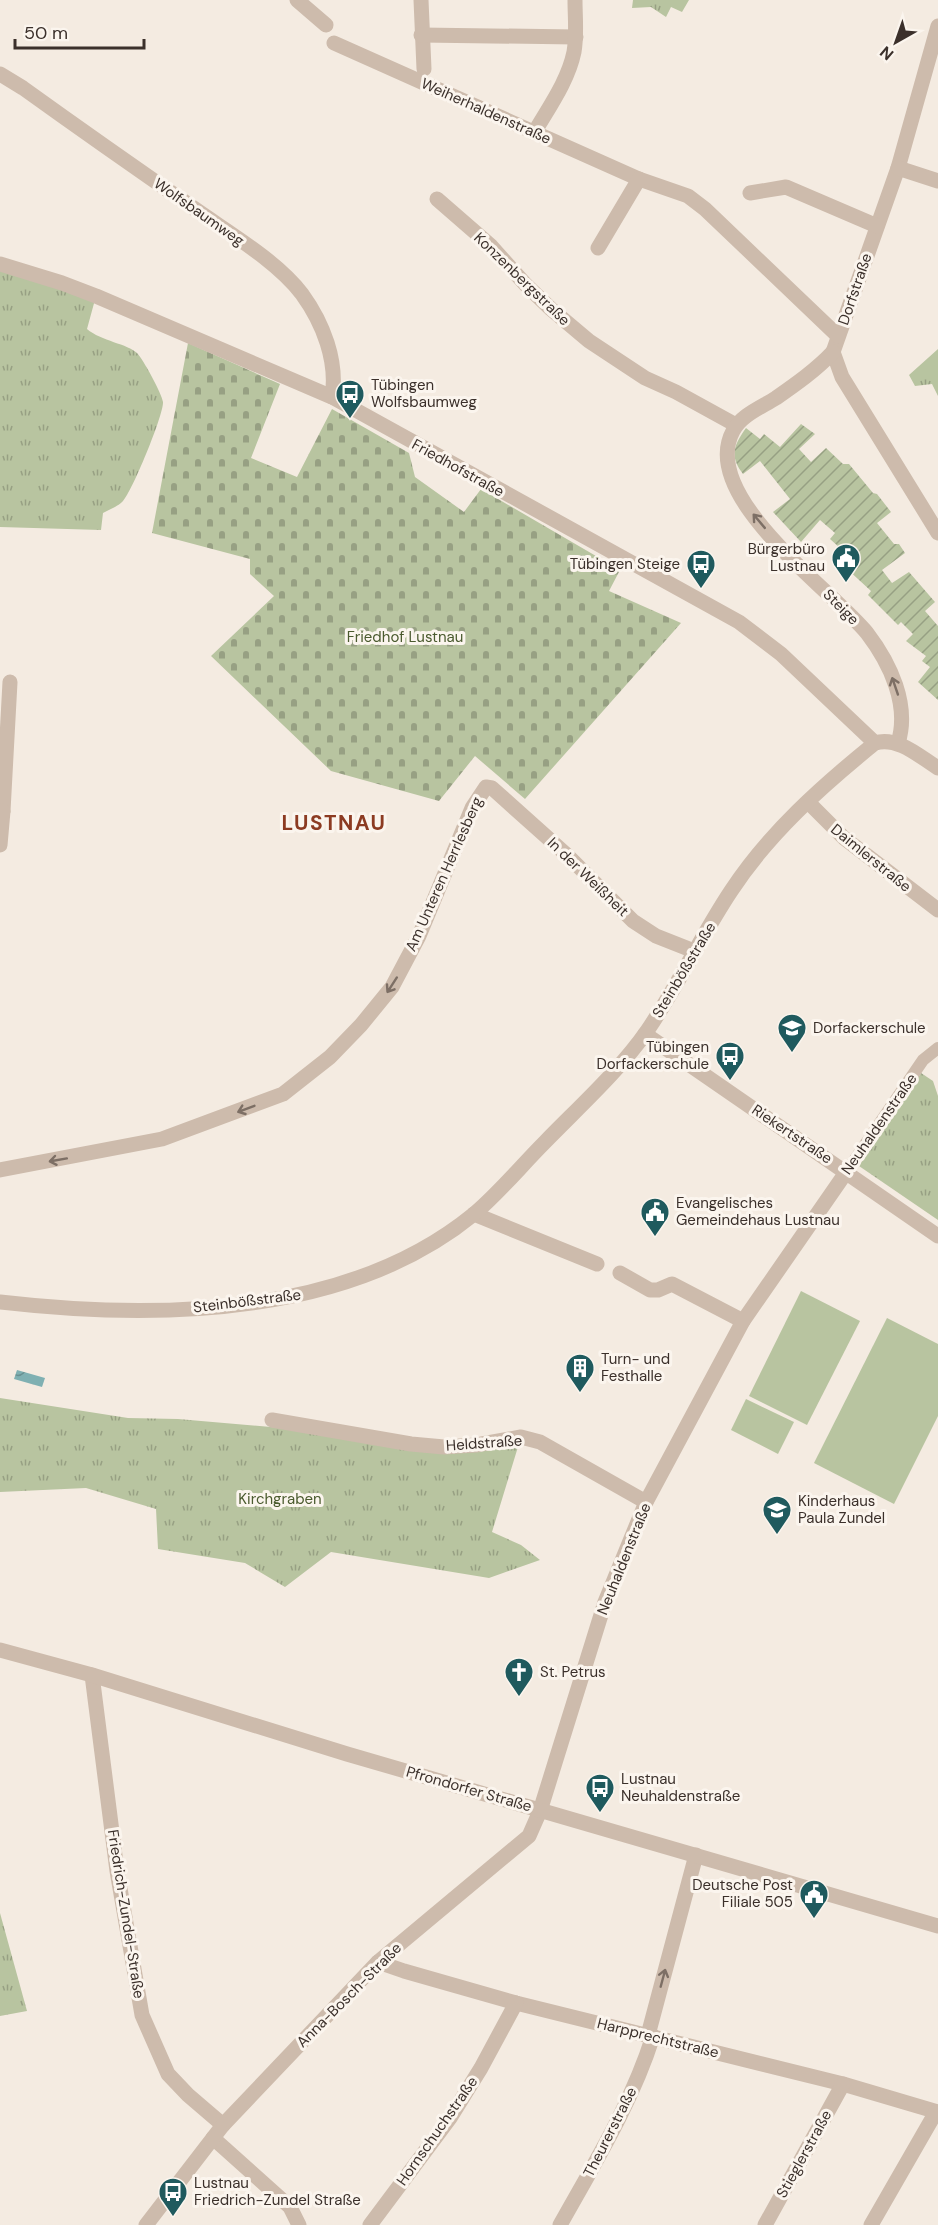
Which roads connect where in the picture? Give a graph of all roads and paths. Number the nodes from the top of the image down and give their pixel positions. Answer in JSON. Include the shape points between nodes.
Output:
{"nodes":[{"id":1,"x":297,"y":0,"type":"edge"},
{"id":2,"x":421,"y":0,"type":"edge"},
{"id":3,"x":575,"y":0,"type":"edge"},
{"id":4,"x":326,"y":25,"type":"dead end"},
{"id":5,"x":938,"y":26,"type":"edge"},
{"id":6,"x":421,"y":35,"type":"junction"},
{"id":7,"x":576,"y":37,"type":"junction"},
{"id":8,"x":334,"y":43,"type":"dead end"},
{"id":9,"x":424,"y":69,"type":"dead end"},
{"id":10,"x":0,"y":74,"type":"edge"},
{"id":11,"x":534,"y":133,"type":"junction"},
{"id":12,"x":898,"y":168,"type":"junction"},
{"id":13,"x":639,"y":179,"type":"junction"},
{"id":14,"x":938,"y":180,"type":"edge"},
{"id":15,"x":750,"y":193,"type":"dead end"},
{"id":16,"x":437,"y":199,"type":"dead end"},
{"id":17,"x":877,"y":226,"type":"junction"},
{"id":18,"x":598,"y":248,"type":"dead end"},
{"id":19,"x":0,"y":264,"type":"edge"},
{"id":20,"x":838,"y":336,"type":"junction"},
{"id":21,"x":833,"y":352,"type":"junction"},
{"id":22,"x":332,"y":397,"type":"junction"},
{"id":23,"x":736,"y":425,"type":"junction"},
{"id":24,"x":936,"y":524,"type":"edge"},
{"id":25,"x":10,"y":682,"type":"dead end"},
{"id":26,"x":875,"y":742,"type":"junction"},
{"id":27,"x":898,"y":743,"type":"junction"},
{"id":28,"x":938,"y":768,"type":"edge"},
{"id":29,"x":492,"y":788,"type":"joint"},
{"id":30,"x":808,"y":802,"type":"junction"},
{"id":31,"x":2,"y":810,"type":"edge"},
{"id":32,"x":0,"y":845,"type":"edge"},
{"id":33,"x":938,"y":910,"type":"edge"},
{"id":34,"x":694,"y":951,"type":"junction"},
{"id":35,"x":645,"y":1034,"type":"junction"},
{"id":36,"x":938,"y":1048,"type":"edge"},
{"id":37,"x":0,"y":1170,"type":"edge"},
{"id":38,"x":847,"y":1171,"type":"junction"},
{"id":39,"x":474,"y":1214,"type":"junction"},
{"id":40,"x":938,"y":1236,"type":"edge"},
{"id":41,"x":597,"y":1264,"type":"dead end"},
{"id":42,"x":620,"y":1273,"type":"dead end"},
{"id":43,"x":0,"y":1302,"type":"edge"},
{"id":44,"x":743,"y":1321,"type":"junction"},
{"id":45,"x":272,"y":1420,"type":"dead end"},
{"id":46,"x":646,"y":1502,"type":"junction"},
{"id":47,"x":0,"y":1650,"type":"edge"},
{"id":48,"x":92,"y":1675,"type":"junction"},
{"id":49,"x":540,"y":1810,"type":"junction"},
{"id":50,"x":696,"y":1855,"type":"junction"},
{"id":51,"x":938,"y":1926,"type":"edge"},
{"id":52,"x":378,"y":1962,"type":"junction"},
{"id":53,"x":516,"y":2003,"type":"junction"},
{"id":54,"x":651,"y":2035,"type":"junction"},
{"id":55,"x":843,"y":2084,"type":"junction"},
{"id":56,"x":937,"y":2112,"type":"edge"},
{"id":57,"x":223,"y":2125,"type":"junction"},
{"id":58,"x":213,"y":2138,"type":"junction"},
{"id":59,"x":146,"y":2225,"type":"edge"},
{"id":60,"x":299,"y":2225,"type":"edge"},
{"id":61,"x":370,"y":2225,"type":"edge"},
{"id":62,"x":560,"y":2225,"type":"edge"},
{"id":63,"x":765,"y":2225,"type":"edge"},
{"id":64,"x":871,"y":2225,"type":"edge"}],
"edges":[{"from":1,"to":4,"type":"street"},
{"from":2,"to":6,"type":"street"},
{"from":3,"to":7,"type":"street"},
{"from":5,"to":12,"type":"street","name":"Dorfstraße"},
{"from":6,"to":7,"type":"street"},
{"from":6,"to":9,"type":"street"},
{"from":7,"to":11,"type":"street","via":[[571,65]]},
{"from":8,"to":11,"type":"street","name":"Weiherhaldenstraße"},
{"from":10,"to":22,"type":"street","name":"Wolfsbaumweg","via":[[288,279],[302,294],[326,338],[334,380]]},
{"from":11,"to":13,"type":"street","name":"Weiherhaldenstraße"},
{"from":12,"to":14,"type":"street"},
{"from":12,"to":17,"type":"street","name":"Dorfstraße"},
{"from":13,"to":18,"type":"street"},
{"from":13,"to":20,"type":"street","name":"Weiherhaldenstraße","via":[[688,196],[705,209]]},
{"from":15,"to":17,"type":"street","via":[[786,187]]},
{"from":16,"to":23,"type":"street","name":"Konzenbergstraße","via":[[589,341],[645,378]]},
{"from":17,"to":20,"type":"street","name":"Dorfstraße"},
{"from":19,"to":22,"type":"street","name":"Friedhofstraße","via":[[96,296]]},
{"from":20,"to":21,"type":"street","name":"Dorfstraße"},
{"from":21,"to":23,"type":"street","via":[[817,368]]},
{"from":21,"to":24,"type":"street","via":[[845,383]]},
{"from":22,"to":26,"type":"street","name":"Friedhofstraße","via":[[739,622],[782,654]]},
{"from":27,"to":23,"type":"street","name":"Steige","one_way":true,"via":[[901,708],[896,685],[867,633],[789,556],[745,504],[735,486],[727,460]]},
{"from":25,"to":31,"type":"street"},
{"from":26,"to":27,"type":"street"},
{"from":26,"to":30,"type":"street","name":"Steinbößstraße"},
{"from":27,"to":28,"type":"street"},
{"from":29,"to":34,"type":"street","name":"In der Weißheit","via":[[633,921],[656,936]]},
{"from":29,"to":37,"type":"street","name":"Am Unteren Herrlesberg","one_way":true,"via":[[481,791],[472,808],[419,936],[392,987],[330,1057],[282,1094],[162,1139]]},
{"from":30,"to":33,"type":"street","name":"Daimlerstraße","via":[[844,838]]},
{"from":30,"to":34,"type":"street","name":"Steinbößstraße","via":[[778,830],[745,871]]},
{"from":31,"to":32,"type":"street"},
{"from":34,"to":35,"type":"street","name":"Steinbößstraße"},
{"from":35,"to":38,"type":"street","name":"Riekertstraße"},
{"from":35,"to":39,"type":"street","name":"Steinbößstraße","via":[[583,1104]]},
{"from":36,"to":38,"type":"street","name":"Neuhaldenstraße","via":[[923,1060]]},
{"from":38,"to":40,"type":"street","name":"Riekertstraße"},
{"from":38,"to":44,"type":"street","name":"Neuhaldenstraße"},
{"from":39,"to":41,"type":"street"},
{"from":39,"to":43,"type":"street","name":"Steinbößstraße","via":[[394,1263],[321,1291],[182,1309],[59,1309]]},
{"from":42,"to":44,"type":"street","via":[[650,1290],[672,1284]]},
{"from":44,"to":46,"type":"street","name":"Neuhaldenstraße"},
{"from":45,"to":46,"type":"street","name":"Heldstraße","via":[[444,1447],[521,1437],[540,1442]]},
{"from":46,"to":49,"type":"street","name":"Neuhaldenstraße","via":[[595,1630]]},
{"from":47,"to":48,"type":"street","name":"Pfrondorfer Straße"},
{"from":48,"to":49,"type":"street","name":"Pfrondorfer Straße"},
{"from":48,"to":57,"type":"street","name":"Friedrich-Zundel-Straße","via":[[117,1871],[142,2015],[168,2074]]},
{"from":49,"to":50,"type":"street","name":"Pfrondorfer Straße"},
{"from":49,"to":52,"type":"street","name":"Anna-Bosch-Straße","via":[[523,1841]]},
{"from":50,"to":51,"type":"street","name":"Pfrondorfer Straße"},
{"from":54,"to":50,"type":"street","name":"Theurerstraße","one_way":true},
{"from":52,"to":53,"type":"street","name":"Harpprechtstraße"},
{"from":52,"to":57,"type":"street","name":"Anna-Bosch-Straße"},
{"from":53,"to":54,"type":"street","name":"Harpprechtstraße"},
{"from":53,"to":61,"type":"street","name":"Hornschuchstraße","via":[[450,2118]]},
{"from":54,"to":55,"type":"street","name":"Harpprechtstraße"},
{"from":54,"to":62,"type":"street","name":"Theurerstraße","via":[[639,2076]]},
{"from":55,"to":56,"type":"street","name":"Harpprechtstraße"},
{"from":55,"to":63,"type":"street","name":"Stieglerstraße"},
{"from":56,"to":64,"type":"street"},
{"from":57,"to":58,"type":"street","name":"Anna-Bosch-Straße"},
{"from":58,"to":59,"type":"street","name":"Anna-Bosch-Straße"},
{"from":58,"to":60,"type":"street","via":[[290,2207]]}]}
